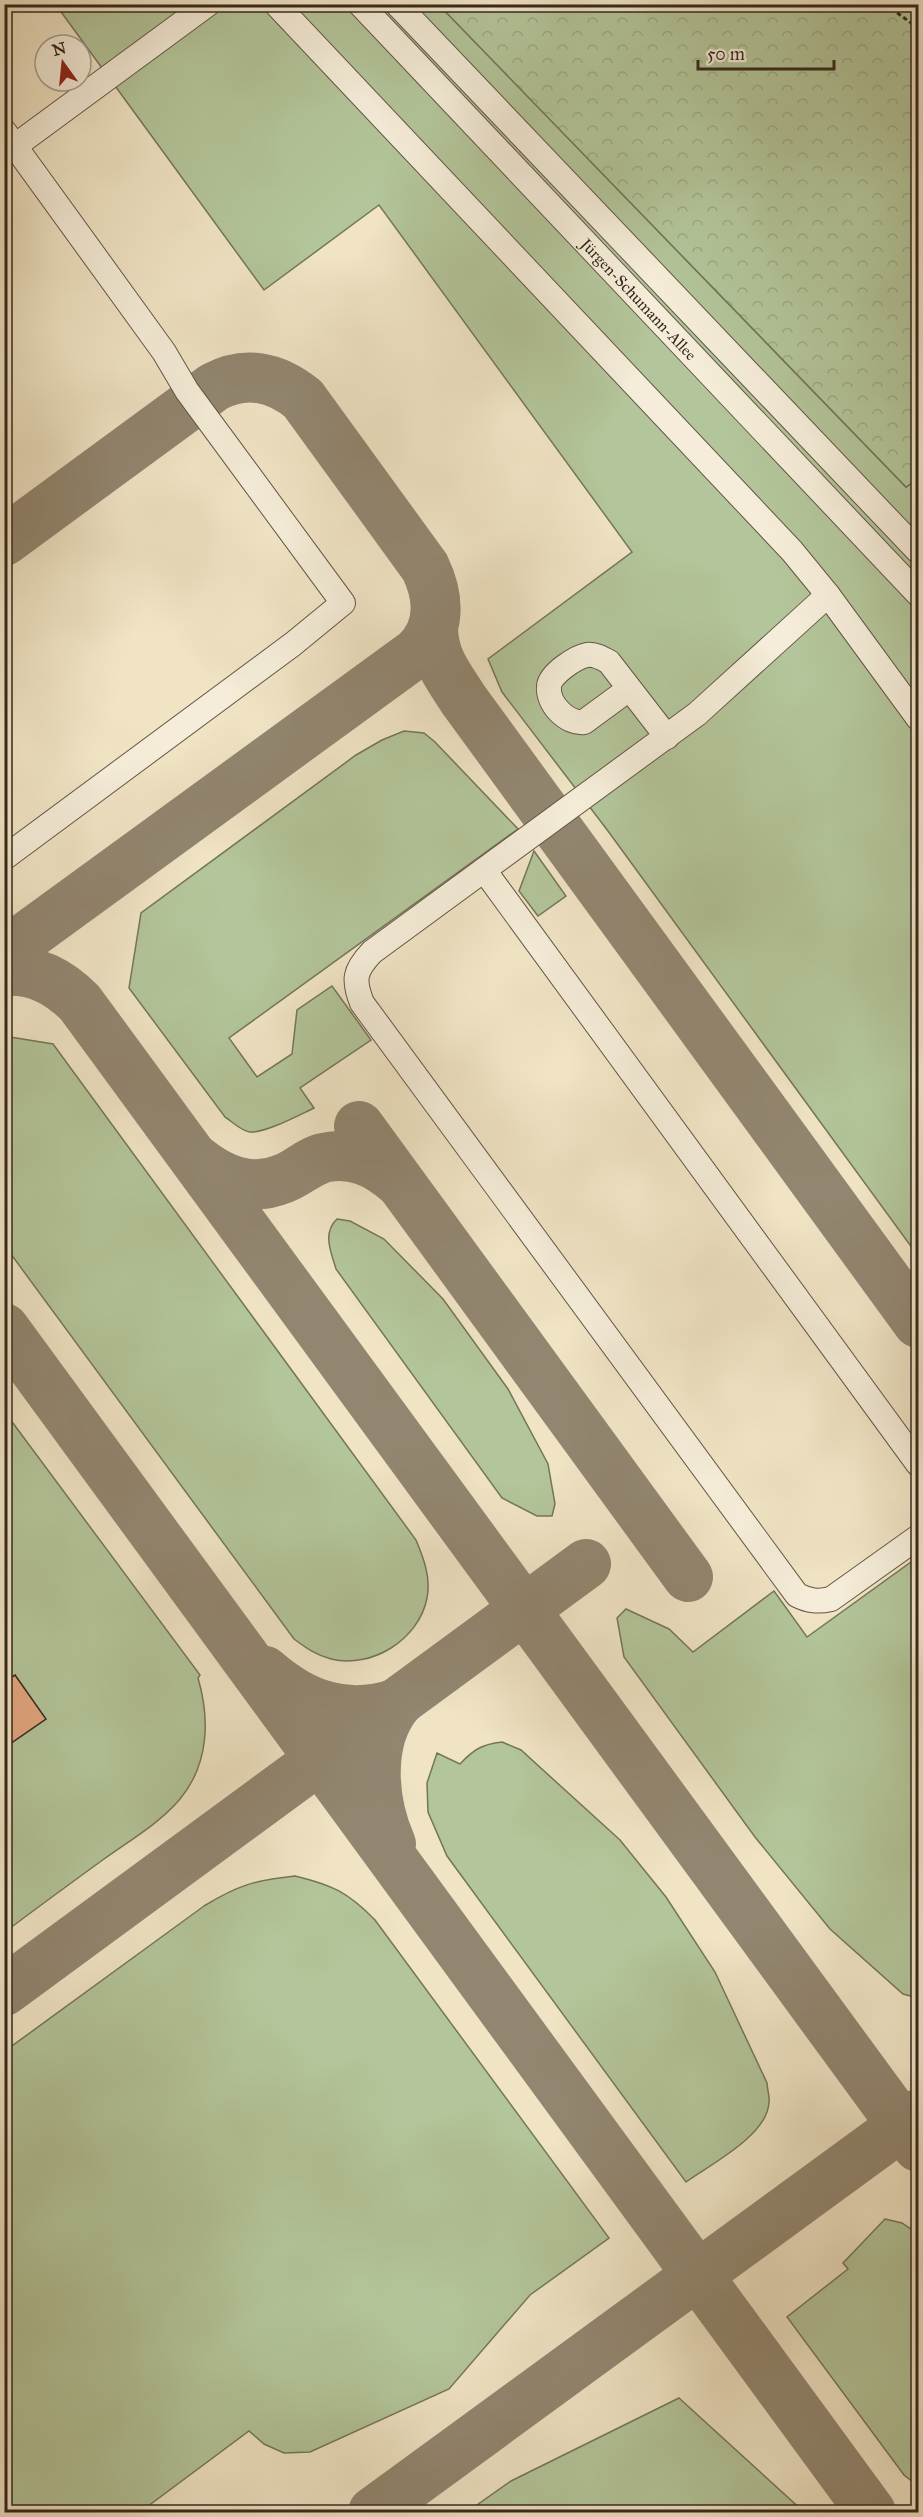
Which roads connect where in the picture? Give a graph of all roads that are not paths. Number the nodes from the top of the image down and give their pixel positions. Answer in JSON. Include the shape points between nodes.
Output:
{"nodes":[{"id":1,"x":208,"y":4,"type":"edge"},
{"id":2,"x":276,"y":4,"type":"edge"},
{"id":3,"x":360,"y":4,"type":"edge"},
{"id":4,"x":397,"y":4,"type":"edge"},
{"id":5,"x":10,"y":139,"type":"edge"},
{"id":6,"x":918,"y":551,"type":"edge"},
{"id":7,"x":918,"y":594,"type":"edge"},
{"id":8,"x":828,"y":595,"type":"junction"},
{"id":9,"x":629,"y":689,"type":"dead end"},
{"id":10,"x":918,"y":718,"type":"edge"},
{"id":11,"x":667,"y":737,"type":"junction"},
{"id":12,"x":4,"y":858,"type":"edge"},
{"id":13,"x":484,"y":870,"type":"junction"},
{"id":14,"x":918,"y":1464,"type":"edge"},
{"id":15,"x":918,"y":1537,"type":"edge"}],
"edges":[{"from":1,"to":5,"type":"street"},
{"from":2,"to":8,"type":"street","via":[[744,500]]},
{"from":3,"to":7,"type":"street","name":"Jürgen-Schumann-Allee"},
{"from":4,"to":6,"type":"street","name":"Jürgen-Schumann-Allee"},
{"from":5,"to":12,"type":"street","via":[[343,603]]},
{"from":8,"to":10,"type":"street"},
{"from":8,"to":11,"type":"street","via":[[710,704]]},
{"from":9,"to":11,"type":"street"},
{"from":11,"to":13,"type":"street"},
{"from":13,"to":14,"type":"street"},
{"from":13,"to":15,"type":"street","via":[[361,963],[356,987],[362,1003],[797,1595],[819,1602],[831,1599]]}]}
